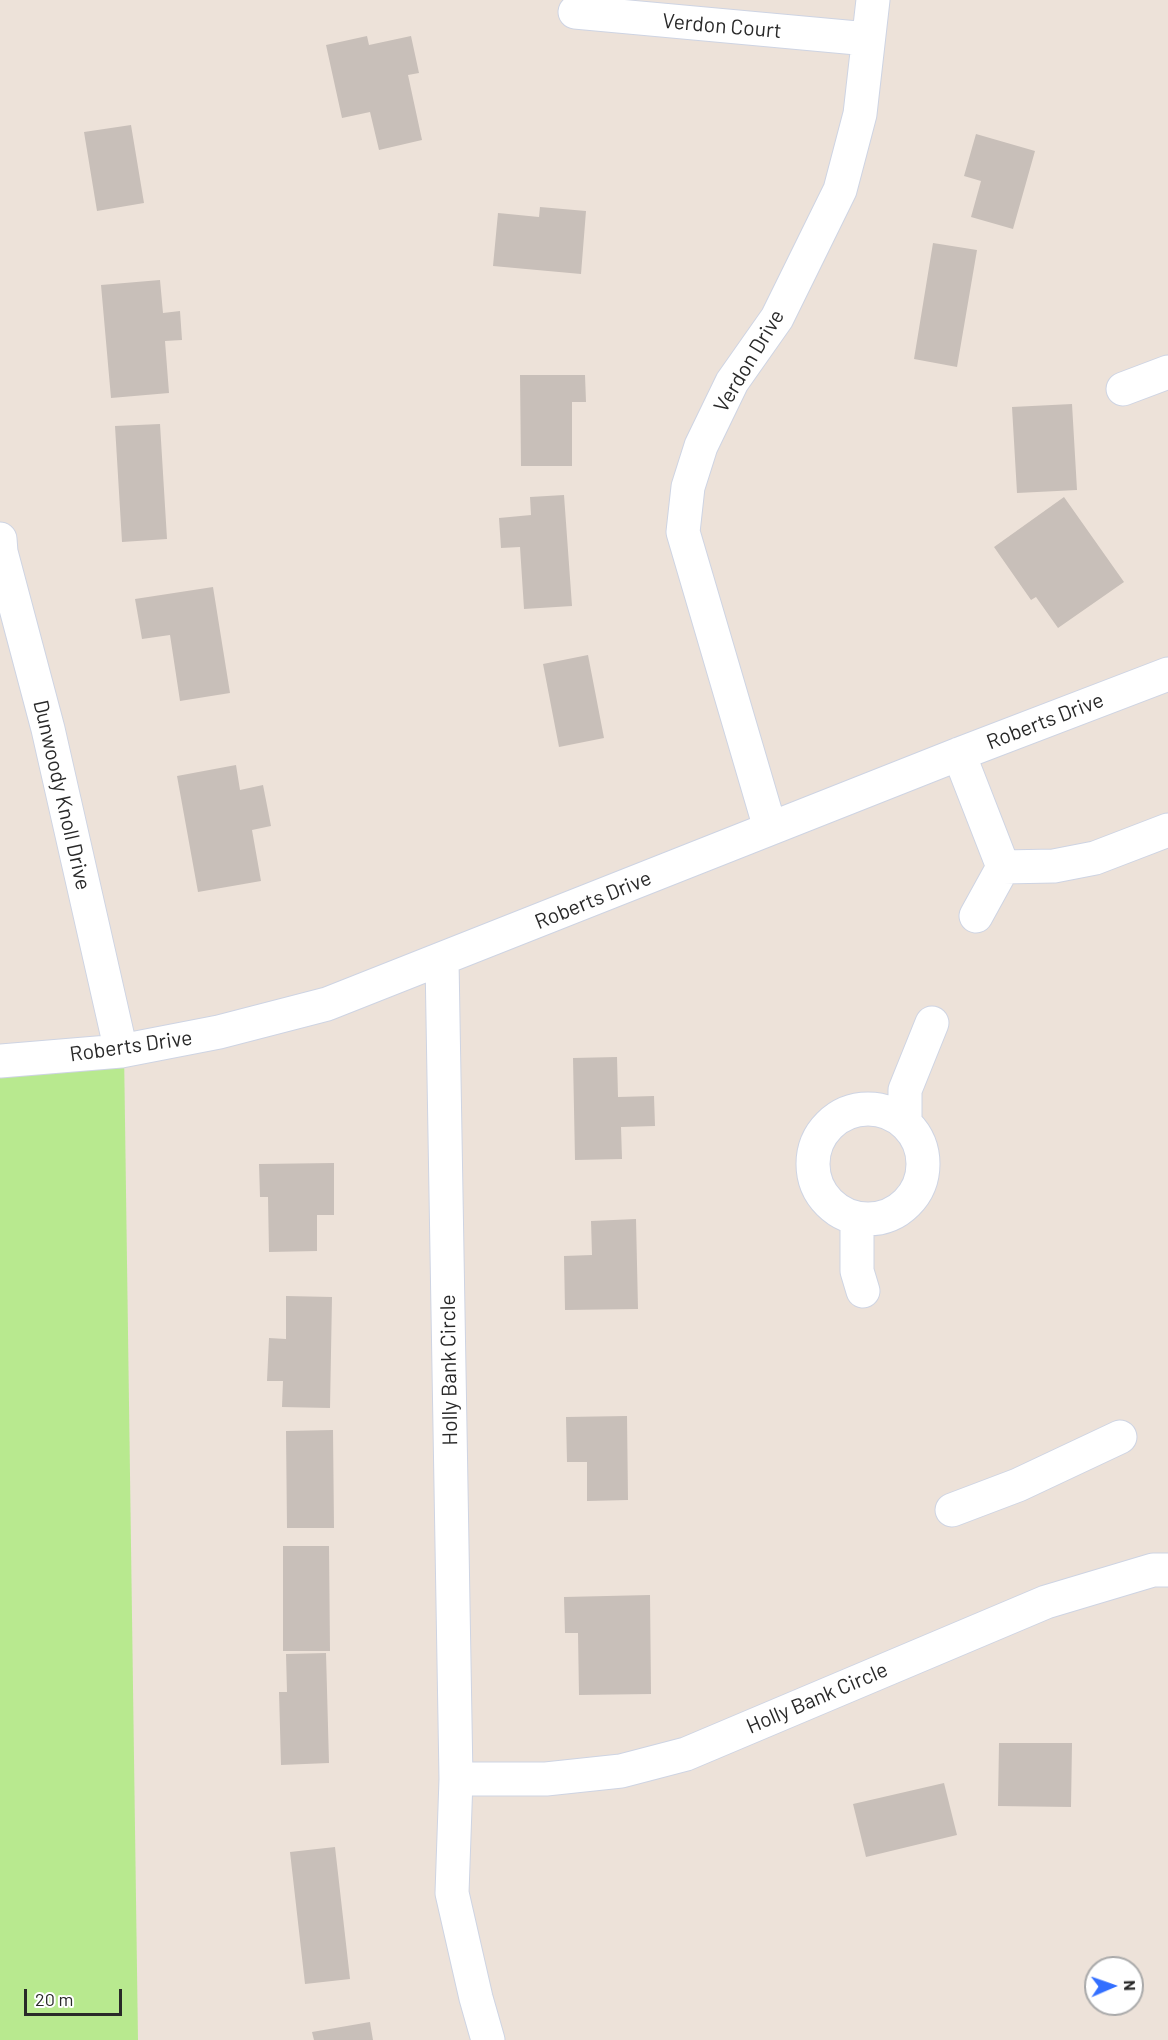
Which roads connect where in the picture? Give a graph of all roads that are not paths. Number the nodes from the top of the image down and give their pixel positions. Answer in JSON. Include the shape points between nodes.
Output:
{"nodes":[{"id":1,"x":873,"y":0,"type":"edge"},
{"id":2,"x":575,"y":12,"type":"dead end"},
{"id":3,"x":868,"y":39,"type":"junction"},
{"id":4,"x":1168,"y":372,"type":"edge"},
{"id":5,"x":1123,"y":388,"type":"dead end"},
{"id":6,"x":0,"y":539,"type":"edge"},
{"id":7,"x":0,"y":552,"type":"edge"},
{"id":8,"x":1168,"y":674,"type":"edge"},
{"id":9,"x":959,"y":754,"type":"junction"},
{"id":10,"x":770,"y":828,"type":"junction"},
{"id":11,"x":1168,"y":830,"type":"edge"},
{"id":12,"x":1003,"y":867,"type":"junction"},
{"id":13,"x":976,"y":916,"type":"dead end"},
{"id":14,"x":442,"y":960,"type":"junction"},
{"id":15,"x":932,"y":1023,"type":"dead end"},
{"id":16,"x":120,"y":1051,"type":"junction"},
{"id":17,"x":0,"y":1061,"type":"edge"},
{"id":18,"x":905,"y":1122,"type":"junction"},
{"id":19,"x":857,"y":1219,"type":"junction"},
{"id":20,"x":863,"y":1291,"type":"dead end"},
{"id":21,"x":1120,"y":1437,"type":"dead end"},
{"id":22,"x":952,"y":1510,"type":"dead end"},
{"id":23,"x":1168,"y":1570,"type":"edge"},
{"id":24,"x":456,"y":1779,"type":"junction"},
{"id":25,"x":488,"y":2040,"type":"edge"}],
"edges":[{"from":1,"to":3,"type":"street","name":"Verdon Drive"},
{"from":2,"to":3,"type":"street","name":"Verdon Court"},
{"from":3,"to":10,"type":"street","name":"Verdon Drive","via":[[860,114],[840,190],[777,318],[732,382],[701,446],[688,487],[684,532]]},
{"from":4,"to":5,"type":"street"},
{"from":6,"to":7,"type":"street","name":"Dunwoody Knoll Drive"},
{"from":7,"to":16,"type":"street","name":"Dunwoody Knoll Drive","via":[[48,729]]},
{"from":8,"to":9,"type":"street","name":"Roberts Drive"},
{"from":9,"to":10,"type":"street","name":"Roberts Drive"},
{"from":9,"to":12,"type":"street"},
{"from":10,"to":14,"type":"street","name":"Roberts Drive"},
{"from":11,"to":12,"type":"street","via":[[1095,858],[1054,866]]},
{"from":12,"to":13,"type":"street"},
{"from":14,"to":16,"type":"street","name":"Roberts Drive","via":[[327,1004],[219,1032]]},
{"from":14,"to":24,"type":"street","name":"Holly Bank Circle"},
{"from":15,"to":18,"type":"street","via":[[905,1090]]},
{"from":16,"to":17,"type":"street","name":"Roberts Drive"},
{"from":18,"to":19,"type":"street","via":[[922,1153],[918,1189],[908,1204],[893,1214],[876,1220]]},
{"from":18,"to":19,"type":"street","via":[[889,1112],[871,1108],[852,1110],[823,1132],[815,1148],[812,1167],[816,1185],[826,1201]]},
{"from":19,"to":20,"type":"street","via":[[857,1271]]},
{"from":21,"to":22,"type":"street","via":[[1018,1485]]},
{"from":23,"to":24,"type":"street","name":"Holly Bank Circle","via":[[1153,1570],[1046,1602],[686,1754],[621,1771],[546,1779]]},
{"from":24,"to":25,"type":"street","name":"Holly Bank Circle","via":[[452,1893]]}]}
